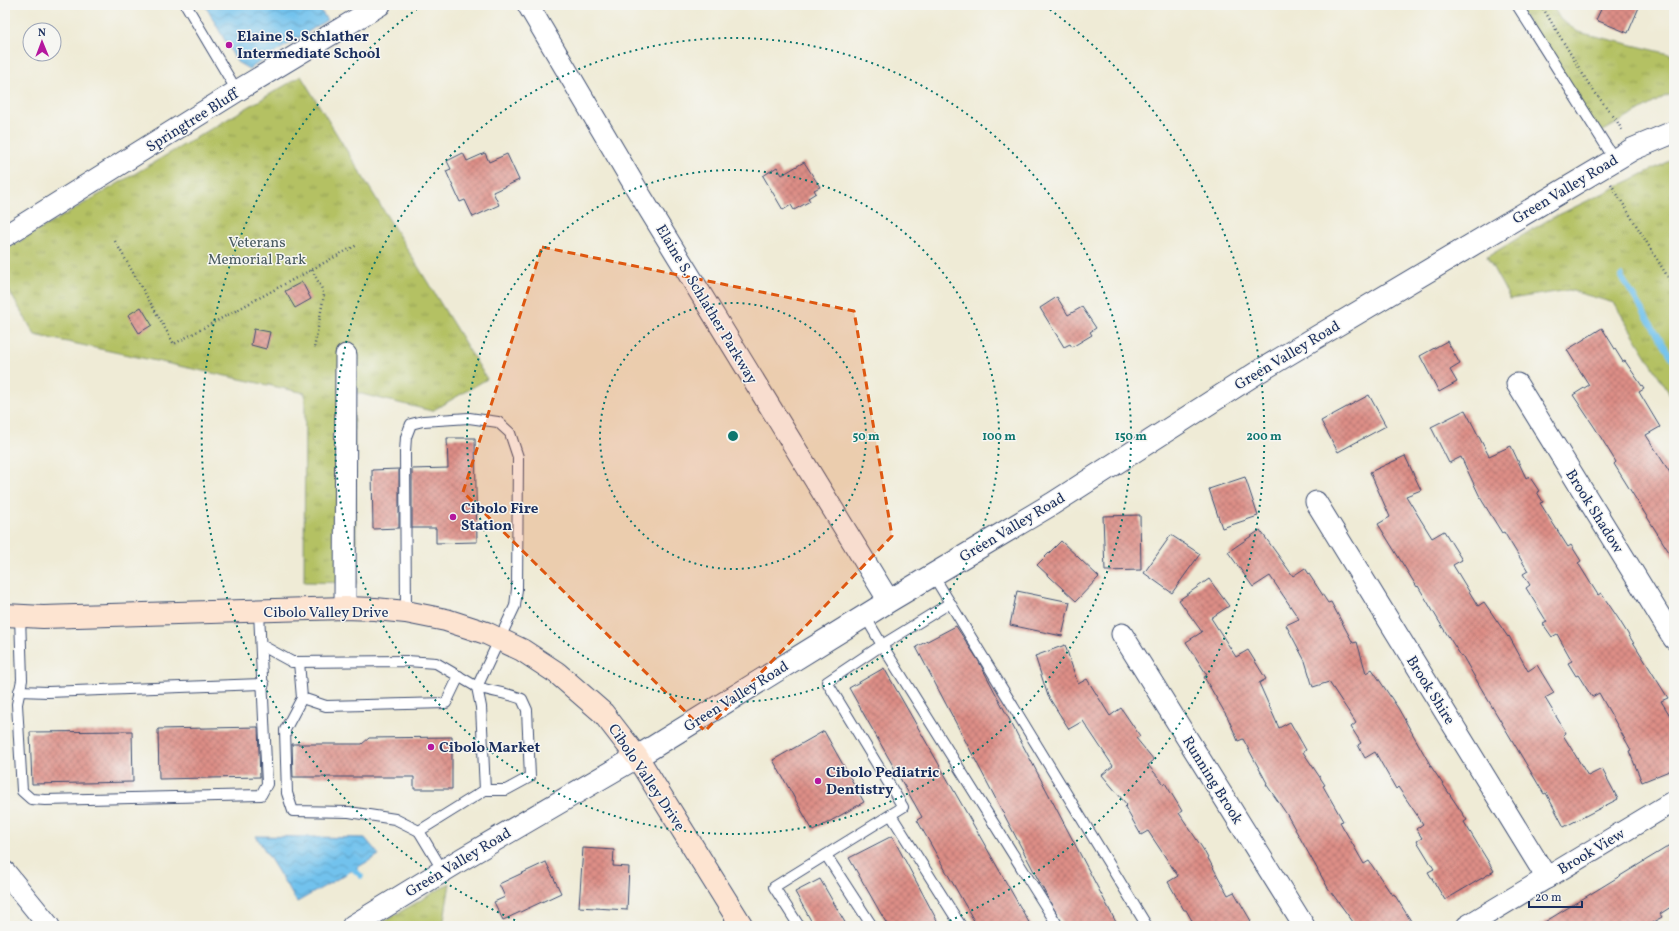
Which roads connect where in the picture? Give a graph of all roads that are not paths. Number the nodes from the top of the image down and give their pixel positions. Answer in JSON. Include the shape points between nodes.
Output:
{"nodes":[{"id":1,"x":186,"y":5,"type":"edge"},
{"id":2,"x":380,"y":5,"type":"edge"},
{"id":3,"x":528,"y":5,"type":"edge"},
{"id":4,"x":1517,"y":5,"type":"edge"},
{"id":5,"x":238,"y":91,"type":"junction"},
{"id":6,"x":1674,"y":132,"type":"edge"},
{"id":7,"x":1608,"y":164,"type":"junction"},
{"id":8,"x":5,"y":236,"type":"edge"},
{"id":9,"x":346,"y":355,"type":"dead end"},
{"id":10,"x":1517,"y":384,"type":"dead end"},
{"id":11,"x":1316,"y":502,"type":"dead end"},
{"id":12,"x":933,"y":575,"type":"junction"},
{"id":13,"x":889,"y":601,"type":"junction"},
{"id":14,"x":950,"y":603,"type":"junction"},
{"id":15,"x":345,"y":608,"type":"junction"},
{"id":16,"x":259,"y":612,"type":"junction"},
{"id":17,"x":406,"y":612,"type":"junction"},
{"id":18,"x":13,"y":616,"type":"edge"},
{"id":19,"x":865,"y":616,"type":"junction"},
{"id":20,"x":1122,"y":634,"type":"dead end"},
{"id":21,"x":498,"y":639,"type":"junction"},
{"id":22,"x":1674,"y":639,"type":"edge"},
{"id":23,"x":261,"y":645,"type":"junction"},
{"id":24,"x":882,"y":645,"type":"junction"},
{"id":25,"x":299,"y":662,"type":"junction"},
{"id":26,"x":459,"y":676,"type":"junction"},
{"id":27,"x":264,"y":684,"type":"junction"},
{"id":28,"x":477,"y":686,"type":"junction"},
{"id":29,"x":20,"y":691,"type":"junction"},
{"id":30,"x":302,"y":698,"type":"junction"},
{"id":31,"x":637,"y":757,"type":"junction"},
{"id":32,"x":485,"y":790,"type":"junction"},
{"id":33,"x":1674,"y":801,"type":"edge"},
{"id":34,"x":891,"y":815,"type":"junction"},
{"id":35,"x":419,"y":831,"type":"junction"},
{"id":36,"x":826,"y":855,"type":"junction"},
{"id":37,"x":443,"y":871,"type":"junction"},
{"id":38,"x":5,"y":872,"type":"edge"},
{"id":39,"x":1547,"y":878,"type":"junction"},
{"id":40,"x":49,"y":926,"type":"edge"},
{"id":41,"x":353,"y":926,"type":"edge"},
{"id":42,"x":742,"y":926,"type":"edge"},
{"id":43,"x":799,"y":926,"type":"edge"},
{"id":44,"x":872,"y":926,"type":"edge"},
{"id":45,"x":961,"y":926,"type":"edge"},
{"id":46,"x":1058,"y":926,"type":"edge"},
{"id":47,"x":1147,"y":926,"type":"edge"},
{"id":48,"x":1304,"y":926,"type":"edge"},
{"id":49,"x":1467,"y":926,"type":"edge"}],
"edges":[{"from":1,"to":5,"type":"lane"},
{"from":2,"to":5,"type":"street","name":"Springtree Bluff"},
{"from":3,"to":13,"type":"street","name":"Elaine S. Schlather Parkway","via":[[643,200]]},
{"from":4,"to":7,"type":"lane"},
{"from":5,"to":8,"type":"street","name":"Springtree Bluff"},
{"from":6,"to":7,"type":"street","name":"Green Valley Road","via":[[1633,149]]},
{"from":7,"to":12,"type":"street","name":"Green Valley Road","via":[[1258,372],[1052,504]]},
{"from":9,"to":15,"type":"street"},
{"from":10,"to":22,"type":"street","name":"Brook Shadow"},
{"from":11,"to":39,"type":"street","name":"Brook Shire"},
{"from":12,"to":13,"type":"street","name":"Green Valley Road"},
{"from":12,"to":14,"type":"lane"},
{"from":13,"to":19,"type":"street","name":"Green Valley Road"},
{"from":14,"to":24,"type":"lane"},
{"from":14,"to":47,"type":"lane"},
{"from":15,"to":16,"type":"main road","name":"Cibolo Valley Drive"},
{"from":15,"to":17,"type":"main road","name":"Cibolo Valley Drive"},
{"from":16,"to":18,"type":"main road","name":"Cibolo Valley Drive"},
{"from":16,"to":23,"type":"lane"},
{"from":17,"to":21,"type":"main road","name":"Cibolo Valley Drive","via":[[446,620]]},
{"from":17,"to":21,"type":"lane","via":[[405,452],[406,437],[411,424],[469,418],[498,422],[510,433],[518,457],[517,589],[515,606]]},
{"from":18,"to":29,"type":"lane","via":[[22,680]]},
{"from":19,"to":24,"type":"lane"},
{"from":19,"to":31,"type":"street","name":"Green Valley Road"},
{"from":20,"to":48,"type":"street","name":"Running Brook"},
{"from":21,"to":28,"type":"lane"},
{"from":21,"to":31,"type":"main road","name":"Cibolo Valley Drive","via":[[522,650],[563,678],[603,713]]},
{"from":23,"to":25,"type":"lane","via":[[292,662]]},
{"from":23,"to":27,"type":"lane"},
{"from":24,"to":34,"type":"lane","via":[[827,682],[903,808]]},
{"from":24,"to":46,"type":"lane"},
{"from":25,"to":26,"type":"lane","via":[[436,662]]},
{"from":25,"to":30,"type":"lane"},
{"from":26,"to":28,"type":"lane"},
{"from":26,"to":30,"type":"lane","via":[[446,703],[326,706]]},
{"from":27,"to":29,"type":"lane"},
{"from":27,"to":29,"type":"lane","via":[[267,784],[261,795],[31,799],[22,791],[17,704]]},
{"from":28,"to":32,"type":"lane","via":[[481,707]]},
{"from":28,"to":32,"type":"lane","via":[[522,699],[527,710],[530,777],[506,790]]},
{"from":30,"to":35,"type":"lane","via":[[285,730],[287,793],[293,811],[349,812],[395,819]]},
{"from":31,"to":37,"type":"street","name":"Green Valley Road"},
{"from":31,"to":42,"type":"main road","name":"Cibolo Valley Drive"},
{"from":32,"to":35,"type":"lane"},
{"from":33,"to":39,"type":"street","name":"Brook View"},
{"from":34,"to":36,"type":"lane"},
{"from":34,"to":45,"type":"lane"},
{"from":35,"to":37,"type":"lane"},
{"from":36,"to":43,"type":"lane","via":[[774,887]]},
{"from":36,"to":44,"type":"lane"},
{"from":37,"to":41,"type":"street","name":"Green Valley Road"},
{"from":38,"to":40,"type":"street"},
{"from":39,"to":49,"type":"street","name":"Brook View"}]}
